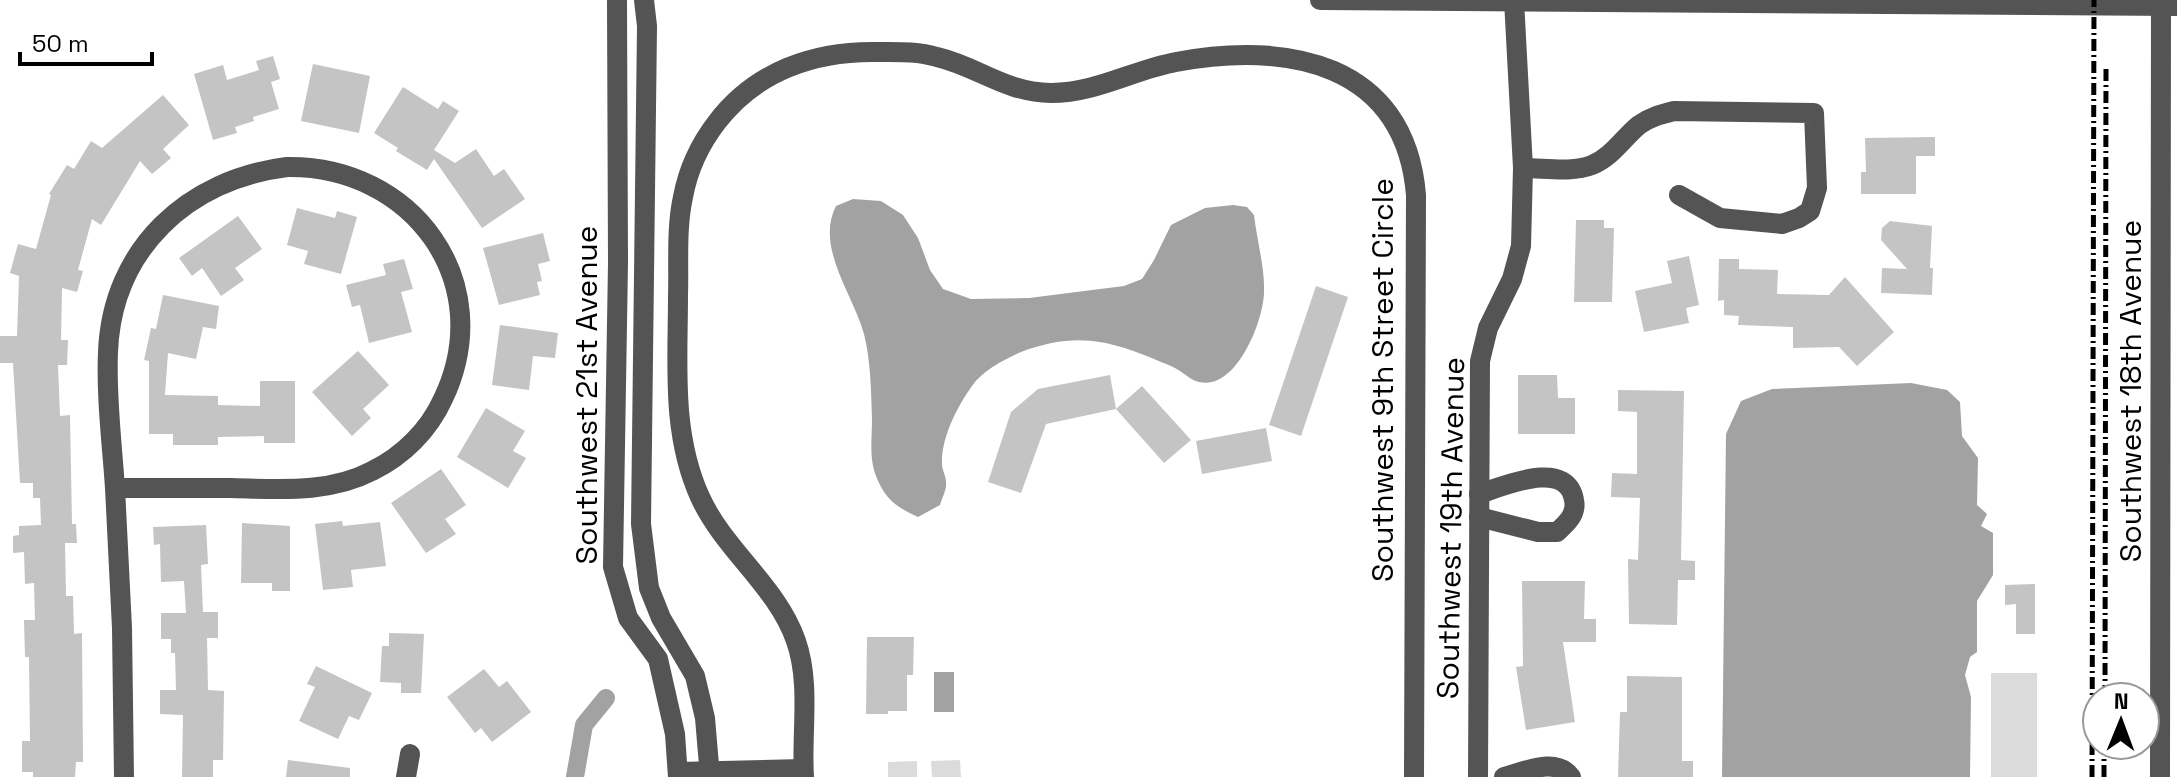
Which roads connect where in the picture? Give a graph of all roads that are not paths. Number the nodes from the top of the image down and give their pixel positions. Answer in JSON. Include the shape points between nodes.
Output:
{"nodes":[{"id":1,"x":617,"y":0,"type":"edge"},
{"id":2,"x":644,"y":0,"type":"edge"},
{"id":3,"x":1320,"y":0,"type":"edge"},
{"id":4,"x":1514,"y":1,"type":"edge"},
{"id":5,"x":2169,"y":6,"type":"edge"},
{"id":6,"x":1523,"y":168,"type":"junction"},
{"id":7,"x":1679,"y":195,"type":"dead end"},
{"id":8,"x":2169,"y":469,"type":"edge"},
{"id":9,"x":115,"y":488,"type":"junction"},
{"id":10,"x":1479,"y":494,"type":"junction"},
{"id":11,"x":1479,"y":517,"type":"junction"},
{"id":12,"x":2169,"y":694,"type":"edge"},
{"id":13,"x":410,"y":754,"type":"dead end"},
{"id":14,"x":804,"y":773,"type":"edge"},
{"id":15,"x":678,"y":774,"type":"edge"},
{"id":16,"x":710,"y":774,"type":"edge"},
{"id":17,"x":124,"y":777,"type":"edge"},
{"id":18,"x":406,"y":777,"type":"edge"},
{"id":19,"x":1414,"y":777,"type":"edge"},
{"id":20,"x":1478,"y":777,"type":"edge"},
{"id":21,"x":1504,"y":777,"type":"edge"},
{"id":22,"x":1571,"y":777,"type":"edge"},
{"id":23,"x":2160,"y":777,"type":"edge"}],
"edges":[{"from":1,"to":15,"type":"street","name":"Southwest 21st Avenue","via":[[613,567],[628,618],[658,659]]},
{"from":2,"to":16,"type":"street","name":"Southwest 21st Avenue","via":[[641,524],[649,588],[695,676]]},
{"from":3,"to":4,"type":"street"},
{"from":4,"to":5,"type":"street"},
{"from":4,"to":6,"type":"street","name":"Southwest 19th Avenue"},
{"from":5,"to":8,"type":"street","name":"Southwest 18th Avenue"},
{"from":6,"to":7,"type":"street","via":[[1590,166],[1607,157],[1640,124],[1674,111],[1814,113],[1817,188],[1810,211],[1799,218],[1782,224],[1720,218]]},
{"from":6,"to":10,"type":"street","name":"Southwest 19th Avenue","via":[[1521,246],[1480,361]]},
{"from":8,"to":12,"type":"street","name":"Southwest 18th Avenue"},
{"from":9,"to":9,"type":"street","via":[[317,488],[363,475],[404,450],[441,405],[459,351],[457,293],[444,257],[423,224],[395,198],[361,179],[305,167],[236,177],[175,212],[136,259],[112,315],[108,368]]},
{"from":9,"to":17,"type":"street"},
{"from":10,"to":11,"type":"street","name":"Southwest 19th Avenue"},
{"from":10,"to":11,"type":"street","via":[[1550,477],[1571,490],[1575,503],[1570,521],[1557,532]]},
{"from":11,"to":20,"type":"street","name":"Southwest 19th Avenue"},
{"from":12,"to":23,"type":"street","name":"Southwest 18th Avenue"},
{"from":13,"to":18,"type":"street"},
{"from":14,"to":16,"type":"street"},
{"from":14,"to":19,"type":"street","name":"Southwest 9th Street Circle","via":[[803,684],[792,631],[710,516],[690,471],[679,423],[680,212],[690,171],[709,133],[730,106],[771,75],[838,53],[919,53],[1009,86],[1047,93],[1085,90],[1173,62],[1264,56],[1338,71],[1386,111],[1405,142],[1416,195]]},
{"from":15,"to":16,"type":"street"},
{"from":21,"to":22,"type":"street","via":[[1555,766]]}]}
